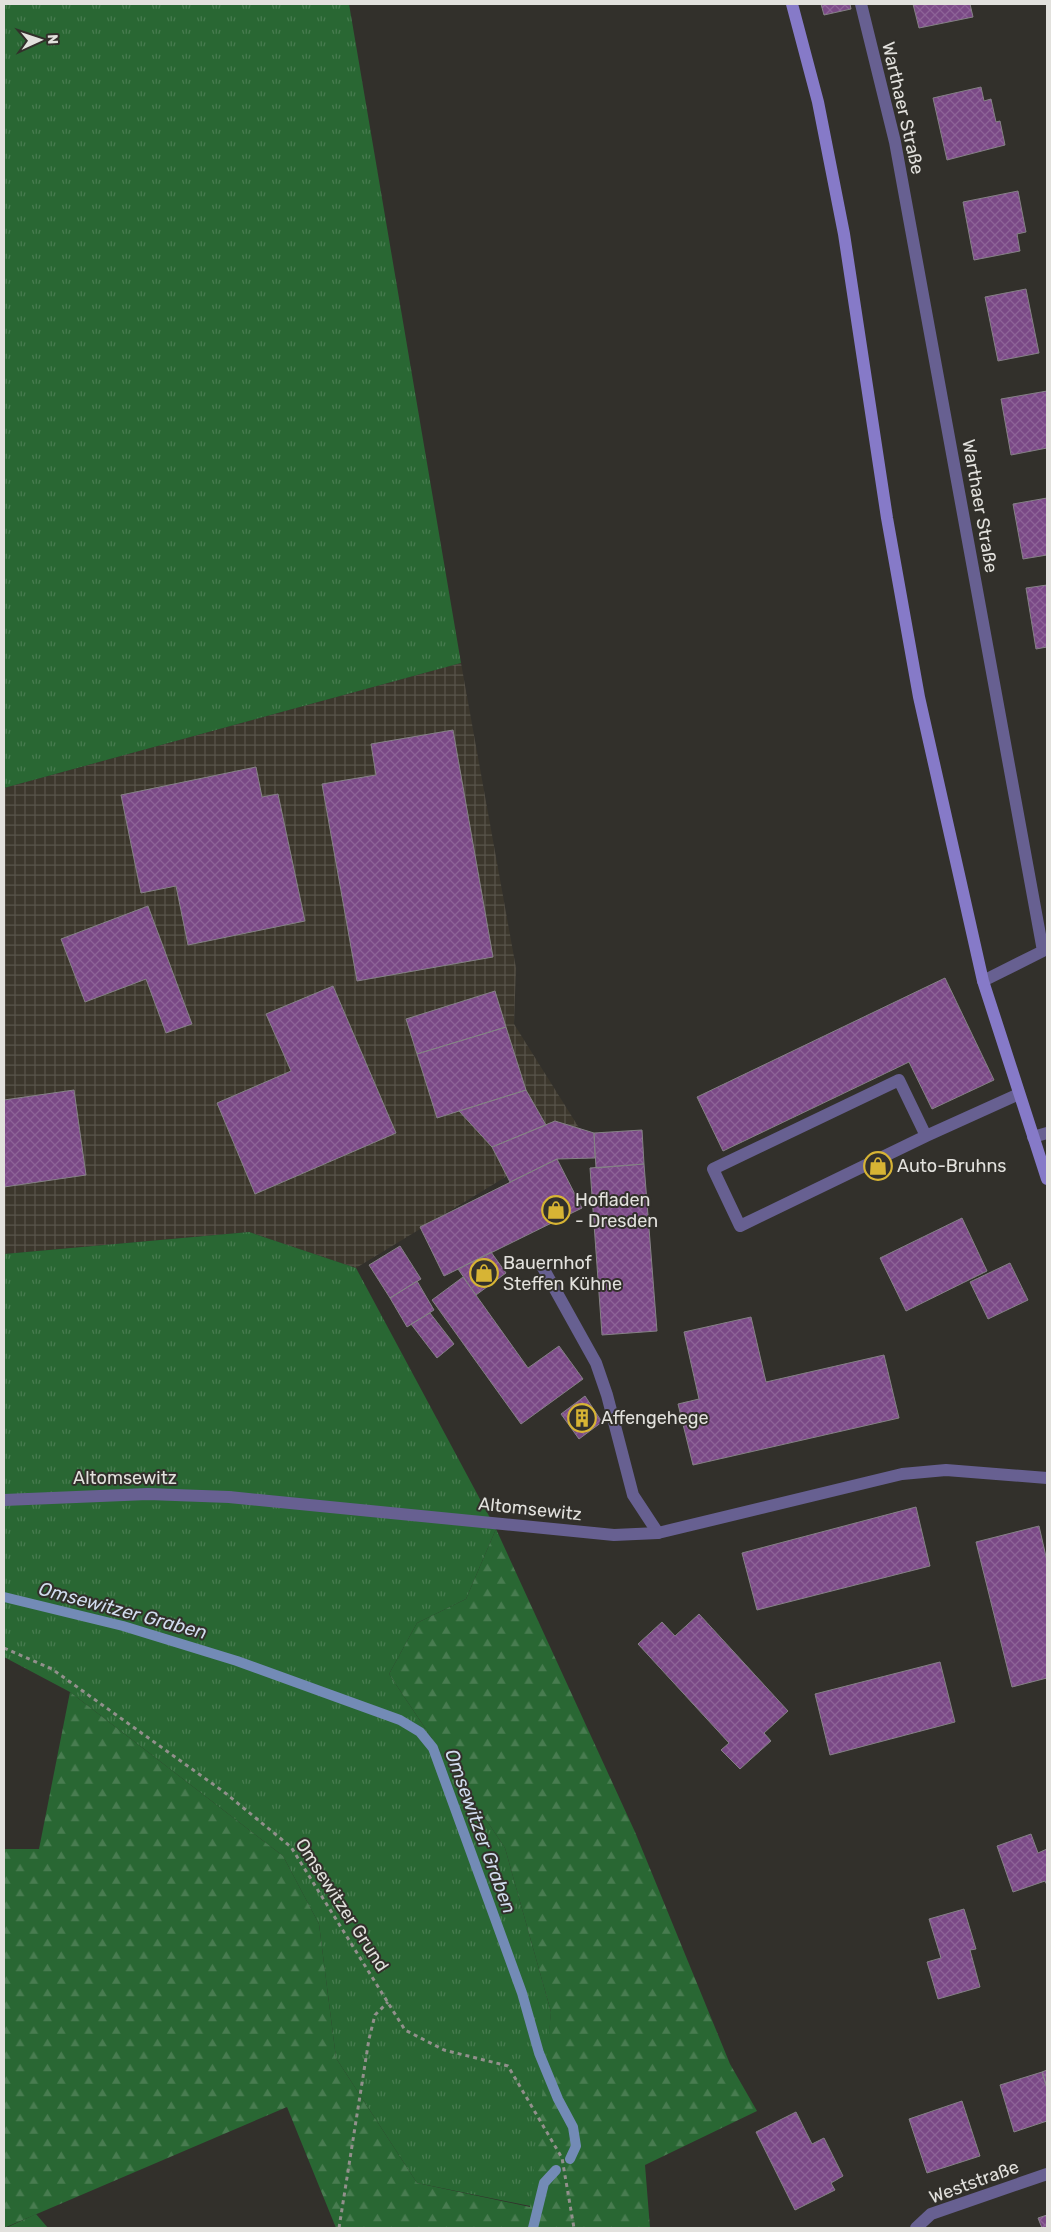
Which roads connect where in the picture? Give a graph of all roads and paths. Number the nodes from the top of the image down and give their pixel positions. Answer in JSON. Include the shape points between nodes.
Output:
{"nodes":[{"id":1,"x":792,"y":4,"type":"edge"},
{"id":2,"x":861,"y":4,"type":"edge"},
{"id":3,"x":983,"y":982,"type":"junction"},
{"id":4,"x":1019,"y":1094,"type":"junction"},
{"id":5,"x":1047,"y":1133,"type":"edge"},
{"id":6,"x":926,"y":1136,"type":"junction"},
{"id":7,"x":1033,"y":1137,"type":"junction"},
{"id":8,"x":1047,"y":1180,"type":"edge"},
{"id":9,"x":542,"y":1266,"type":"dead end"},
{"id":10,"x":1047,"y":1478,"type":"edge"},
{"id":11,"x":4,"y":1500,"type":"edge"},
{"id":12,"x":658,"y":1533,"type":"junction"},
{"id":13,"x":4,"y":1648,"type":"edge"},
{"id":14,"x":388,"y":2002,"type":"junction"},
{"id":15,"x":1047,"y":2174,"type":"edge"},
{"id":16,"x":339,"y":2228,"type":"edge"},
{"id":17,"x":574,"y":2228,"type":"edge"},
{"id":18,"x":916,"y":2228,"type":"edge"}],
"edges":[{"from":1,"to":3,"type":"street","via":[[818,102],[844,234],[886,518],[919,697]]},
{"from":2,"to":3,"type":"street","name":"Warthaer Straße","via":[[895,142],[1043,951]]},
{"from":3,"to":4,"type":"street"},
{"from":4,"to":6,"type":"street"},
{"from":4,"to":7,"type":"street"},
{"from":5,"to":7,"type":"street"},
{"from":6,"to":6,"type":"street","via":[[899,1080],[713,1169],[740,1226]]},
{"from":7,"to":8,"type":"street"},
{"from":9,"to":12,"type":"street","via":[[596,1363],[633,1495]]},
{"from":10,"to":12,"type":"street","name":"Altomsewitz","via":[[946,1470],[902,1474]]},
{"from":11,"to":12,"type":"street","name":"Altomsewitz","via":[[148,1494],[230,1498],[614,1535]]},
{"from":13,"to":14,"type":"path","name":"Omsewitzer Grund","via":[[52,1669],[224,1792],[291,1847]]},
{"from":14,"to":16,"type":"path","via":[[375,2015],[369,2039]]},
{"from":14,"to":17,"type":"path","name":"Omsewitzer Grund","via":[[406,2030],[444,2050],[508,2066],[562,2158]]},
{"from":15,"to":18,"type":"street","name":"Weststraße","via":[[931,2214]]}]}
